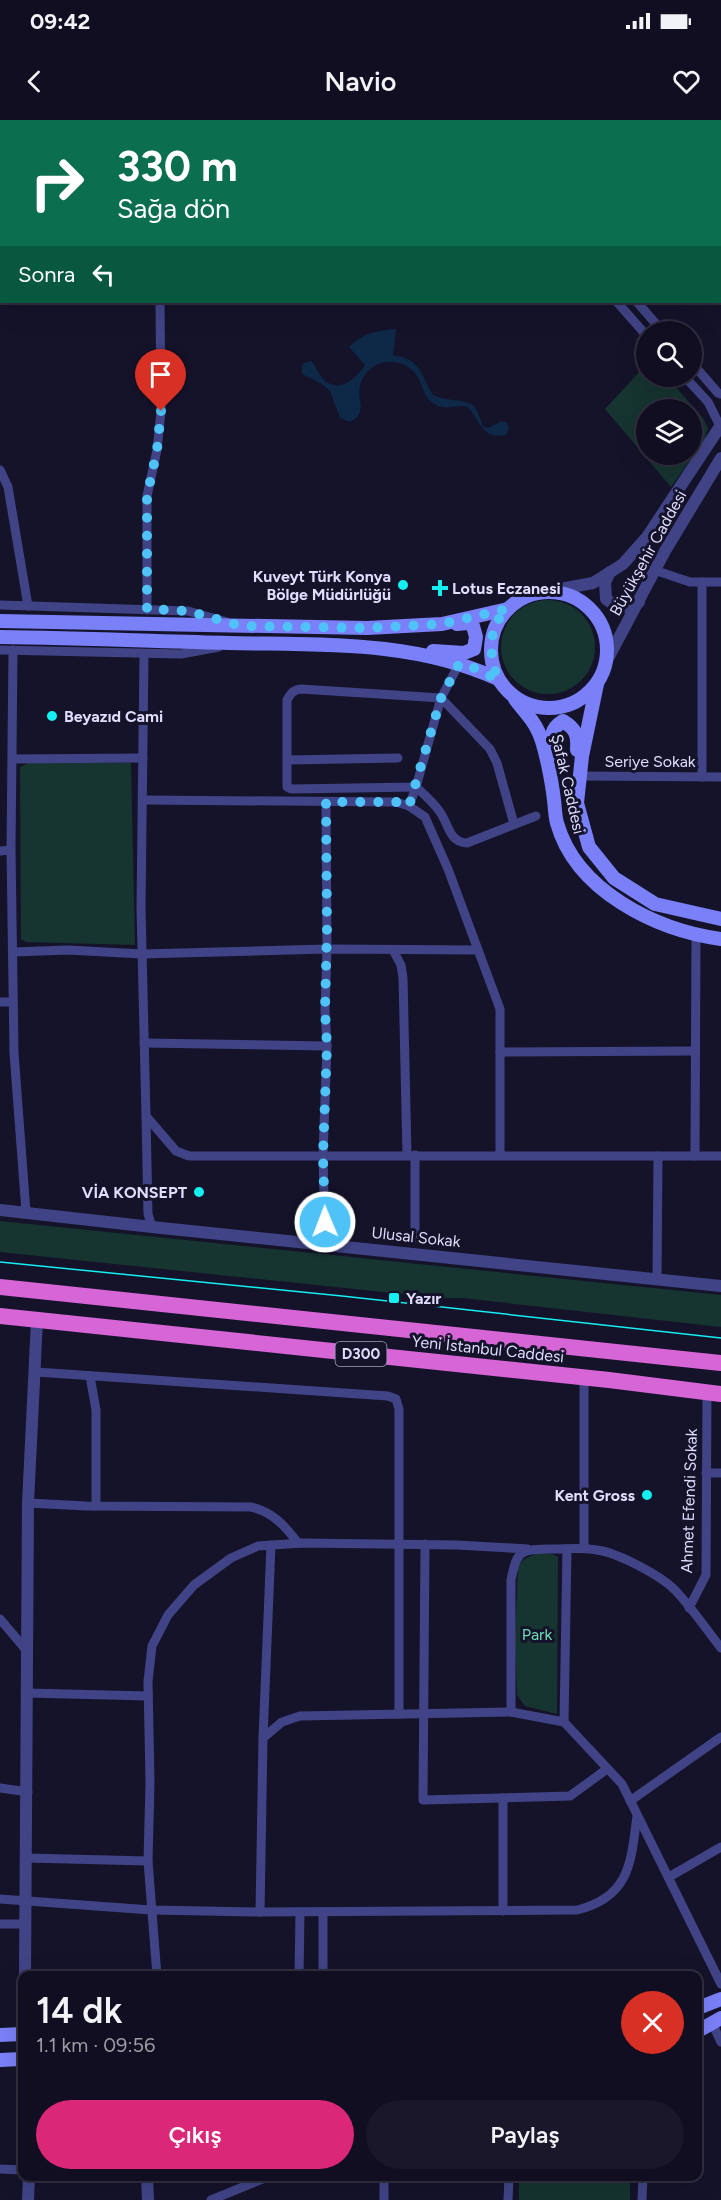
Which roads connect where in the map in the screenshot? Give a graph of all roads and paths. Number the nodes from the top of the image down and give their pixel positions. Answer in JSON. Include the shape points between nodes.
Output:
{"nodes":[{"id":1,"x":160,"y":303,"type":"edge"},
{"id":2,"x":618,"y":303,"type":"edge"},
{"id":3,"x":638,"y":303,"type":"edge"},
{"id":4,"x":653,"y":321,"type":"edge"},
{"id":5,"x":636,"y":323,"type":"edge"},
{"id":6,"x":702,"y":374,"type":"edge"},
{"id":7,"x":694,"y":387,"type":"edge"},
{"id":8,"x":720,"y":394,"type":"edge"},
{"id":9,"x":708,"y":402,"type":"junction"},
{"id":10,"x":721,"y":426,"type":"edge"},
{"id":11,"x":721,"y":458,"type":"edge"},
{"id":12,"x":0,"y":470,"type":"edge"},
{"id":13,"x":654,"y":570,"type":"junction"},
{"id":14,"x":610,"y":572,"type":"junction"},
{"id":15,"x":702,"y":582,"type":"junction"},
{"id":16,"x":721,"y":582,"type":"edge"},
{"id":17,"x":549,"y":591,"type":"junction"},
{"id":18,"x":639,"y":602,"type":"junction"},
{"id":19,"x":0,"y":605,"type":"edge"},
{"id":20,"x":28,"y":606,"type":"junction"},
{"id":21,"x":147,"y":609,"type":"junction"},
{"id":22,"x":507,"y":609,"type":"junction"},
{"id":23,"x":0,"y":621,"type":"edge"},
{"id":24,"x":442,"y":624,"type":"junction"},
{"id":25,"x":241,"y":626,"type":"junction"},
{"id":26,"x":0,"y":637,"type":"edge"},
{"id":27,"x":237,"y":643,"type":"junction"},
{"id":28,"x":0,"y":650,"type":"edge"},
{"id":29,"x":13,"y":650,"type":"junction"},
{"id":30,"x":401,"y":650,"type":"junction"},
{"id":31,"x":144,"y":654,"type":"junction"},
{"id":32,"x":459,"y":664,"type":"junction"},
{"id":33,"x":605,"y":664,"type":"junction"},
{"id":34,"x":498,"y":680,"type":"junction"},
{"id":35,"x":597,"y":682,"type":"junction"},
{"id":36,"x":512,"y":695,"type":"junction"},
{"id":37,"x":441,"y":698,"type":"junction"},
{"id":38,"x":143,"y":758,"type":"junction"},
{"id":39,"x":398,"y":758,"type":"dead end"},
{"id":40,"x":13,"y":759,"type":"junction"},
{"id":41,"x":287,"y":760,"type":"junction"},
{"id":42,"x":580,"y":776,"type":"junction"},
{"id":43,"x":702,"y":777,"type":"junction"},
{"id":44,"x":721,"y":777,"type":"edge"},
{"id":45,"x":416,"y":787,"type":"junction"},
{"id":46,"x":554,"y":797,"type":"junction"},
{"id":47,"x":144,"y":800,"type":"junction"},
{"id":48,"x":326,"y":802,"type":"junction"},
{"id":49,"x":409,"y":806,"type":"junction"},
{"id":50,"x":536,"y":816,"type":"dead end"},
{"id":51,"x":514,"y":824,"type":"junction"},
{"id":52,"x":11,"y":850,"type":"junction"},
{"id":53,"x":0,"y":851,"type":"edge"},
{"id":54,"x":721,"y":919,"type":"edge"},
{"id":55,"x":696,"y":935,"type":"junction"},
{"id":56,"x":718,"y":940,"type":"edge"},
{"id":57,"x":327,"y":949,"type":"junction"},
{"id":58,"x":393,"y":950,"type":"junction"},
{"id":59,"x":478,"y":950,"type":"junction"},
{"id":60,"x":13,"y":952,"type":"junction"},
{"id":61,"x":142,"y":954,"type":"junction"},
{"id":62,"x":0,"y":1002,"type":"edge"},
{"id":63,"x":13,"y":1002,"type":"junction"},
{"id":64,"x":144,"y":1043,"type":"junction"},
{"id":65,"x":327,"y":1046,"type":"junction"},
{"id":66,"x":695,"y":1051,"type":"junction"},
{"id":67,"x":500,"y":1052,"type":"junction"},
{"id":68,"x":146,"y":1116,"type":"junction"},
{"id":69,"x":323,"y":1155,"type":"junction"},
{"id":70,"x":411,"y":1155,"type":"junction"},
{"id":71,"x":500,"y":1155,"type":"junction"},
{"id":72,"x":658,"y":1156,"type":"junction"},
{"id":73,"x":695,"y":1156,"type":"junction"},
{"id":74,"x":721,"y":1156,"type":"edge"},
{"id":75,"x":0,"y":1210,"type":"edge"},
{"id":76,"x":26,"y":1212,"type":"junction"},
{"id":77,"x":152,"y":1227,"type":"junction"},
{"id":78,"x":415,"y":1238,"type":"dead end"},
{"id":79,"x":325,"y":1244,"type":"junction"},
{"id":80,"x":657,"y":1279,"type":"junction"},
{"id":81,"x":721,"y":1286,"type":"edge"},
{"id":82,"x":0,"y":1287,"type":"edge"},
{"id":83,"x":0,"y":1316,"type":"edge"},
{"id":84,"x":37,"y":1320,"type":"junction"},
{"id":85,"x":721,"y":1363,"type":"edge"},
{"id":86,"x":36,"y":1372,"type":"junction"},
{"id":87,"x":90,"y":1376,"type":"junction"},
{"id":88,"x":584,"y":1377,"type":"junction"},
{"id":89,"x":714,"y":1393,"type":"edge"},
{"id":90,"x":706,"y":1473,"type":"junction"},
{"id":91,"x":721,"y":1473,"type":"edge"},
{"id":92,"x":28,"y":1503,"type":"junction"},
{"id":93,"x":96,"y":1506,"type":"junction"},
{"id":94,"x":298,"y":1543,"type":"junction"},
{"id":95,"x":399,"y":1544,"type":"junction"},
{"id":96,"x":425,"y":1544,"type":"junction"},
{"id":97,"x":271,"y":1545,"type":"junction"},
{"id":98,"x":584,"y":1548,"type":"junction"},
{"id":99,"x":567,"y":1549,"type":"junction"},
{"id":100,"x":536,"y":1550,"type":"junction"},
{"id":101,"x":689,"y":1608,"type":"junction"},
{"id":102,"x":0,"y":1619,"type":"edge"},
{"id":103,"x":721,"y":1648,"type":"edge"},
{"id":104,"x":27,"y":1651,"type":"junction"},
{"id":105,"x":27,"y":1694,"type":"junction"},
{"id":106,"x":148,"y":1696,"type":"junction"},
{"id":107,"x":511,"y":1712,"type":"junction"},
{"id":108,"x":399,"y":1714,"type":"junction"},
{"id":109,"x":423,"y":1714,"type":"junction"},
{"id":110,"x":564,"y":1722,"type":"junction"},
{"id":111,"x":721,"y":1737,"type":"edge"},
{"id":112,"x":263,"y":1738,"type":"junction"},
{"id":113,"x":608,"y":1769,"type":"junction"},
{"id":114,"x":0,"y":1788,"type":"edge"},
{"id":115,"x":28,"y":1792,"type":"junction"},
{"id":116,"x":503,"y":1798,"type":"junction"},
{"id":117,"x":630,"y":1801,"type":"junction"},
{"id":118,"x":637,"y":1815,"type":"junction"},
{"id":119,"x":721,"y":1847,"type":"edge"},
{"id":120,"x":27,"y":1858,"type":"junction"},
{"id":121,"x":148,"y":1861,"type":"junction"},
{"id":122,"x":669,"y":1876,"type":"junction"},
{"id":123,"x":0,"y":1899,"type":"edge"},
{"id":124,"x":26,"y":1900,"type":"junction"},
{"id":125,"x":151,"y":1910,"type":"junction"},
{"id":126,"x":503,"y":1911,"type":"junction"},
{"id":127,"x":260,"y":1912,"type":"junction"},
{"id":128,"x":300,"y":1912,"type":"junction"},
{"id":129,"x":323,"y":1912,"type":"junction"},
{"id":130,"x":0,"y":1924,"type":"edge"},
{"id":131,"x":26,"y":1924,"type":"junction"},
{"id":132,"x":25,"y":1971,"type":"edge"},
{"id":133,"x":157,"y":1971,"type":"edge"},
{"id":134,"x":299,"y":1971,"type":"edge"},
{"id":135,"x":323,"y":1971,"type":"edge"},
{"id":136,"x":721,"y":1984,"type":"edge"},
{"id":137,"x":721,"y":1999,"type":"edge"},
{"id":138,"x":702,"y":2006,"type":"edge"},
{"id":139,"x":716,"y":2021,"type":"edge"},
{"id":140,"x":702,"y":2029,"type":"edge"},
{"id":141,"x":18,"y":2034,"type":"edge"},
{"id":142,"x":0,"y":2035,"type":"edge"},
{"id":143,"x":721,"y":2042,"type":"edge"},
{"id":144,"x":18,"y":2059,"type":"edge"},
{"id":145,"x":0,"y":2060,"type":"edge"},
{"id":146,"x":0,"y":2169,"type":"edge"},
{"id":147,"x":18,"y":2170,"type":"edge"},
{"id":148,"x":28,"y":2181,"type":"edge"},
{"id":149,"x":147,"y":2181,"type":"edge"},
{"id":150,"x":258,"y":2181,"type":"edge"},
{"id":151,"x":384,"y":2181,"type":"edge"},
{"id":152,"x":509,"y":2181,"type":"edge"},
{"id":153,"x":643,"y":2181,"type":"edge"},
{"id":154,"x":28,"y":2200,"type":"edge"},
{"id":155,"x":148,"y":2200,"type":"edge"},
{"id":156,"x":211,"y":2200,"type":"edge"},
{"id":157,"x":384,"y":2200,"type":"edge"},
{"id":158,"x":508,"y":2200,"type":"edge"},
{"id":159,"x":642,"y":2200,"type":"edge"}],
"edges":[{"from":1,"to":21,"type":"street","via":[[161,411],[147,496]]},
{"from":2,"to":5,"type":"street"},
{"from":3,"to":4,"type":"street"},
{"from":6,"to":8,"type":"street"},
{"from":7,"to":9,"type":"street"},
{"from":8,"to":9,"type":"street"},
{"from":9,"to":10,"type":"street"},
{"from":10,"to":14,"type":"street","name":"Büyükşehir Caddesi","via":[[647,537],[623,564]]},
{"from":11,"to":13,"type":"street","name":"Büyükşehir Caddesi"},
{"from":12,"to":20,"type":"street","via":[[8,487]]},
{"from":13,"to":15,"type":"street"},
{"from":13,"to":18,"type":"street","name":"Büyükşehir Caddesi"},
{"from":14,"to":17,"type":"street","name":"Büyükşehir Caddesi","via":[[593,583]]},
{"from":14,"to":18,"type":"street","via":[[605,582],[606,599],[618,608]]},
{"from":15,"to":16,"type":"street"},
{"from":15,"to":43,"type":"street"},
{"from":17,"to":22,"type":"main road","via":[[532,593]]},
{"from":17,"to":33,"type":"main road","via":[[567,594],[595,614],[607,646]]},
{"from":18,"to":33,"type":"street","name":"Büyükşehir Caddesi"},
{"from":19,"to":20,"type":"street"},
{"from":20,"to":21,"type":"street"},
{"from":21,"to":25,"type":"street","via":[[188,611]]},
{"from":22,"to":24,"type":"main road"},
{"from":22,"to":34,"type":"main road","via":[[494,628],[490,645]]},
{"from":23,"to":25,"type":"main road"},
{"from":24,"to":25,"type":"main road","via":[[366,628]]},
{"from":24,"to":30,"type":"main road","via":[[473,626],[474,649],[464,653]]},
{"from":26,"to":27,"type":"main road"},
{"from":27,"to":30,"type":"main road"},
{"from":27,"to":31,"type":"street","via":[[181,654]]},
{"from":28,"to":29,"type":"street"},
{"from":29,"to":31,"type":"street"},
{"from":29,"to":40,"type":"street"},
{"from":30,"to":32,"type":"main road"},
{"from":31,"to":38,"type":"street"},
{"from":32,"to":34,"type":"main road"},
{"from":32,"to":37,"type":"street"},
{"from":33,"to":35,"type":"main road"},
{"from":34,"to":36,"type":"main road"},
{"from":35,"to":36,"type":"main road","via":[[583,697],[566,706],[526,704]]},
{"from":35,"to":42,"type":"main road","name":"Şafak Caddesi"},
{"from":36,"to":46,"type":"main road","name":"Şafak Caddesi","via":[[538,730]]},
{"from":37,"to":41,"type":"street","via":[[295,690],[287,700]]},
{"from":37,"to":45,"type":"street"},
{"from":37,"to":51,"type":"street","via":[[490,749]]},
{"from":38,"to":40,"type":"street"},
{"from":38,"to":47,"type":"street"},
{"from":39,"to":41,"type":"street"},
{"from":40,"to":52,"type":"street"},
{"from":41,"to":45,"type":"street","via":[[286,782],[291,789]]},
{"from":42,"to":43,"type":"street","name":"Seriye Sokak"},
{"from":42,"to":46,"type":"main road","via":[[578,738],[574,728],[563,721],[550,736]]},
{"from":42,"to":54,"type":"main road","name":"Şafak Caddesi","via":[[577,802],[589,847],[614,878],[655,904]]},
{"from":43,"to":44,"type":"street","name":"Seriye Sokak"},
{"from":45,"to":49,"type":"street"},
{"from":45,"to":51,"type":"street","via":[[430,798],[459,843]]},
{"from":46,"to":55,"type":"main road","name":"Şafak Caddesi","via":[[562,842],[587,876],[624,904]]},
{"from":47,"to":48,"type":"street"},
{"from":47,"to":61,"type":"street"},
{"from":48,"to":49,"type":"street","via":[[396,802]]},
{"from":48,"to":57,"type":"street"},
{"from":49,"to":59,"type":"street","via":[[425,817]]},
{"from":50,"to":51,"type":"street"},
{"from":52,"to":53,"type":"street"},
{"from":52,"to":60,"type":"street"},
{"from":55,"to":56,"type":"main road","name":"Şafak Caddesi"},
{"from":55,"to":66,"type":"street"},
{"from":57,"to":58,"type":"street"},
{"from":57,"to":61,"type":"street"},
{"from":57,"to":65,"type":"street"},
{"from":58,"to":59,"type":"street"},
{"from":58,"to":70,"type":"street","via":[[403,978]]},
{"from":59,"to":67,"type":"street","via":[[500,1010]]},
{"from":60,"to":61,"type":"street"},
{"from":60,"to":63,"type":"street"},
{"from":61,"to":64,"type":"street"},
{"from":62,"to":63,"type":"street"},
{"from":63,"to":76,"type":"street"},
{"from":64,"to":65,"type":"street"},
{"from":64,"to":68,"type":"street"},
{"from":65,"to":69,"type":"street"},
{"from":66,"to":67,"type":"street"},
{"from":66,"to":73,"type":"street"},
{"from":67,"to":71,"type":"street"},
{"from":68,"to":69,"type":"street","via":[[176,1150],[189,1156]]},
{"from":68,"to":77,"type":"street","via":[[148,1214]]},
{"from":69,"to":70,"type":"street"},
{"from":69,"to":79,"type":"street"},
{"from":70,"to":71,"type":"street"},
{"from":70,"to":78,"type":"street"},
{"from":71,"to":72,"type":"street"},
{"from":72,"to":73,"type":"street"},
{"from":72,"to":80,"type":"street"},
{"from":73,"to":74,"type":"street"},
{"from":75,"to":76,"type":"street","name":"Ulusal Sokak"},
{"from":76,"to":77,"type":"street","name":"Ulusal Sokak"},
{"from":77,"to":79,"type":"street","name":"Ulusal Sokak"},
{"from":79,"to":80,"type":"street","name":"Ulusal Sokak"},
{"from":80,"to":81,"type":"street","name":"Ulusal Sokak"},
{"from":82,"to":85,"type":"highway","name":"Yeni İstanbul Caddesi","number":"D300"},
{"from":83,"to":84,"type":"highway","name":"Yeni İstanbul Caddesi","number":"D300"},
{"from":84,"to":86,"type":"street"},
{"from":84,"to":88,"type":"highway","name":"Yeni İstanbul Caddesi","number":"D300"},
{"from":86,"to":87,"type":"street"},
{"from":86,"to":92,"type":"street"},
{"from":87,"to":93,"type":"street","via":[[96,1410]]},
{"from":87,"to":95,"type":"street","via":[[393,1397],[399,1409]]},
{"from":88,"to":89,"type":"highway","name":"Yeni İstanbul Caddesi","number":"D300"},
{"from":88,"to":98,"type":"street"},
{"from":89,"to":90,"type":"street","name":"Ahmet Efendi Sokak"},
{"from":90,"to":91,"type":"street"},
{"from":90,"to":101,"type":"street","name":"Ahmet Efendi Sokak","via":[[706,1575]]},
{"from":92,"to":93,"type":"street"},
{"from":92,"to":104,"type":"street"},
{"from":93,"to":94,"type":"street","via":[[251,1507],[282,1522]]},
{"from":94,"to":95,"type":"street"},
{"from":94,"to":97,"type":"street"},
{"from":95,"to":96,"type":"street"},
{"from":95,"to":108,"type":"street"},
{"from":96,"to":100,"type":"street"},
{"from":96,"to":109,"type":"street"},
{"from":97,"to":106,"type":"street","via":[[258,1546],[231,1558],[194,1585],[168,1615],[152,1646]]},
{"from":97,"to":112,"type":"street"},
{"from":98,"to":99,"type":"street"},
{"from":98,"to":101,"type":"street","via":[[600,1550],[644,1569],[674,1589]]},
{"from":99,"to":100,"type":"street"},
{"from":99,"to":110,"type":"street"},
{"from":100,"to":107,"type":"street","via":[[521,1553],[515,1560],[511,1580]]},
{"from":101,"to":103,"type":"street"},
{"from":102,"to":104,"type":"street"},
{"from":104,"to":105,"type":"street"},
{"from":105,"to":106,"type":"street"},
{"from":105,"to":115,"type":"street"},
{"from":106,"to":121,"type":"street"},
{"from":107,"to":109,"type":"street"},
{"from":107,"to":110,"type":"street"},
{"from":108,"to":109,"type":"street"},
{"from":108,"to":112,"type":"street","via":[[300,1716],[282,1722]]},
{"from":109,"to":116,"type":"street","via":[[423,1800]]},
{"from":110,"to":113,"type":"street"},
{"from":111,"to":117,"type":"street"},
{"from":112,"to":127,"type":"street"},
{"from":113,"to":116,"type":"street","via":[[570,1796]]},
{"from":113,"to":117,"type":"street","via":[[622,1784]]},
{"from":114,"to":115,"type":"street"},
{"from":115,"to":120,"type":"street"},
{"from":116,"to":126,"type":"street"},
{"from":117,"to":118,"type":"street"},
{"from":118,"to":122,"type":"street"},
{"from":118,"to":126,"type":"street","via":[[630,1864],[617,1888],[601,1900],[577,1910]]},
{"from":119,"to":122,"type":"street"},
{"from":120,"to":121,"type":"street"},
{"from":120,"to":124,"type":"street"},
{"from":121,"to":125,"type":"street"},
{"from":122,"to":136,"type":"street"},
{"from":123,"to":124,"type":"street"},
{"from":124,"to":125,"type":"street"},
{"from":124,"to":131,"type":"street"},
{"from":125,"to":127,"type":"street"},
{"from":125,"to":133,"type":"street"},
{"from":126,"to":129,"type":"street"},
{"from":127,"to":128,"type":"street"},
{"from":128,"to":129,"type":"street"},
{"from":128,"to":134,"type":"street"},
{"from":129,"to":135,"type":"street"},
{"from":130,"to":131,"type":"street"},
{"from":131,"to":132,"type":"street"},
{"from":137,"to":138,"type":"main road"},
{"from":139,"to":140,"type":"main road"},
{"from":139,"to":143,"type":"street"},
{"from":141,"to":142,"type":"main road"},
{"from":144,"to":145,"type":"main road"},
{"from":146,"to":147,"type":"street"},
{"from":148,"to":154,"type":"street"},
{"from":149,"to":155,"type":"street"},
{"from":150,"to":156,"type":"street"},
{"from":151,"to":157,"type":"street"},
{"from":152,"to":158,"type":"street"},
{"from":153,"to":159,"type":"street"}]}
